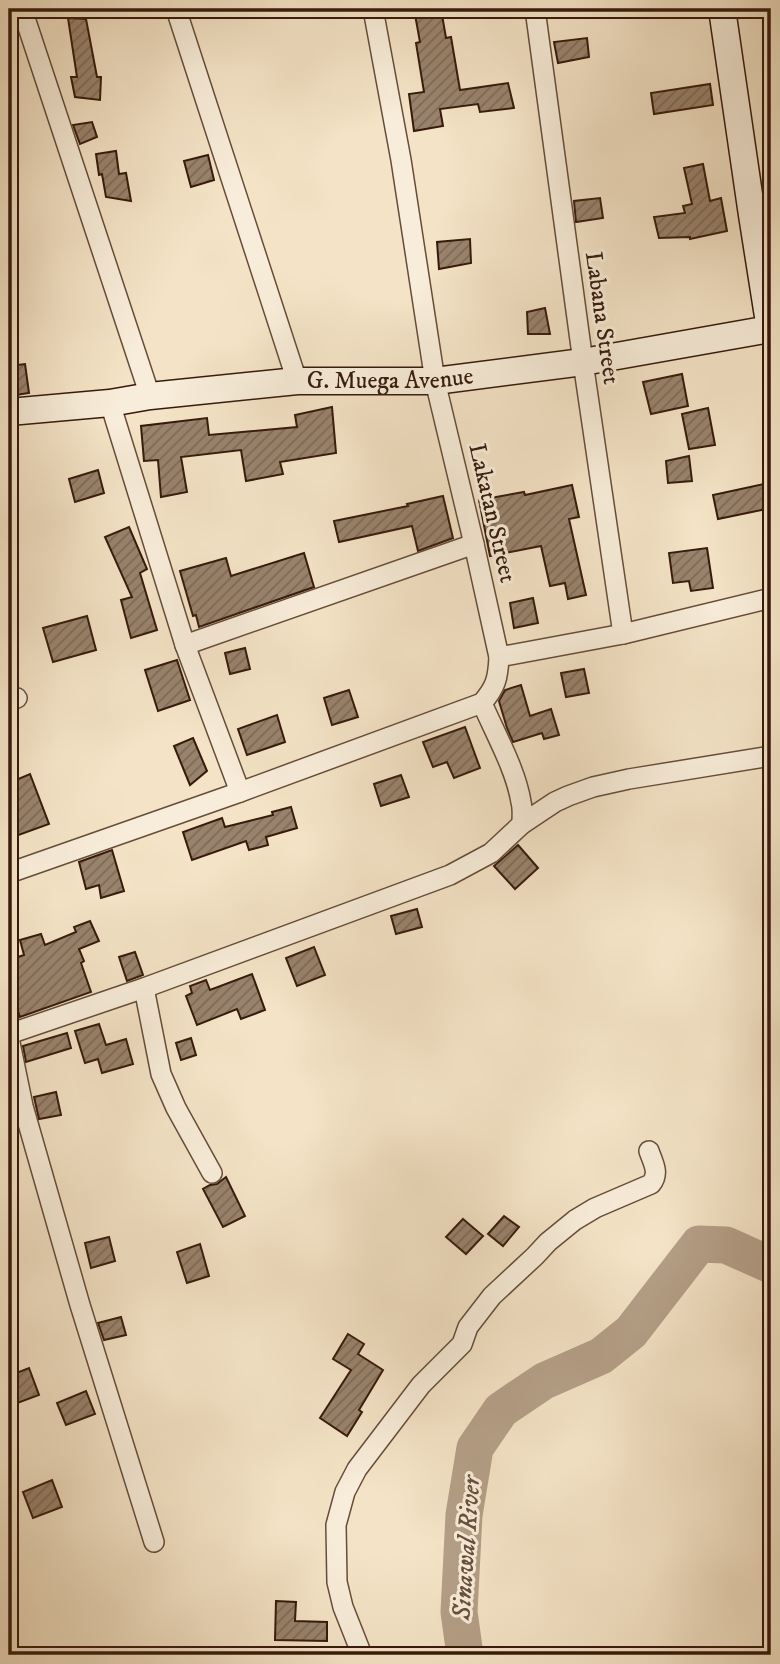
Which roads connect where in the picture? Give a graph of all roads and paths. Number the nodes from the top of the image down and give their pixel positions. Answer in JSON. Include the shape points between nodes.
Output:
{"nodes":[{"id":1,"x":22,"y":9,"type":"edge"},
{"id":2,"x":176,"y":9,"type":"edge"},
{"id":3,"x":373,"y":9,"type":"edge"},
{"id":4,"x":535,"y":9,"type":"edge"},
{"id":5,"x":722,"y":9,"type":"edge"},
{"id":6,"x":761,"y":214,"type":"edge"},
{"id":7,"x":771,"y":331,"type":"edge"},
{"id":8,"x":583,"y":362,"type":"junction"},
{"id":9,"x":298,"y":381,"type":"junction"},
{"id":10,"x":435,"y":381,"type":"junction"},
{"id":11,"x":150,"y":396,"type":"junction"},
{"id":12,"x":110,"y":403,"type":"junction"},
{"id":13,"x":9,"y":412,"type":"edge"},
{"id":14,"x":474,"y":544,"type":"junction"},
{"id":15,"x":771,"y":598,"type":"edge"},
{"id":16,"x":623,"y":634,"type":"junction"},
{"id":17,"x":185,"y":645,"type":"junction"},
{"id":18,"x":499,"y":657,"type":"junction"},
{"id":19,"x":482,"y":703,"type":"junction"},
{"id":20,"x":771,"y":756,"type":"edge"},
{"id":21,"x":240,"y":792,"type":"junction"},
{"id":22,"x":522,"y":824,"type":"junction"},
{"id":23,"x":9,"y":873,"type":"edge"},
{"id":24,"x":144,"y":988,"type":"junction"},
{"id":25,"x":9,"y":1036,"type":"edge"},
{"id":26,"x":649,"y":1151,"type":"dead end"},
{"id":27,"x":212,"y":1173,"type":"dead end"},
{"id":28,"x":154,"y":1542,"type":"dead end"},
{"id":29,"x":362,"y":1655,"type":"edge"}],
"edges":[{"from":1,"to":11,"type":"street"},
{"from":2,"to":9,"type":"street"},
{"from":3,"to":10,"type":"street","name":"Lakatan Street"},
{"from":4,"to":8,"type":"street","name":"Labana Street"},
{"from":5,"to":6,"type":"street"},
{"from":6,"to":7,"type":"street"},
{"from":7,"to":8,"type":"street","name":"G. Muega Avenue"},
{"from":8,"to":10,"type":"street","name":"G. Muega Avenue"},
{"from":8,"to":16,"type":"street","name":"Labana Street"},
{"from":9,"to":10,"type":"street","name":"G. Muega Avenue"},
{"from":9,"to":11,"type":"street","name":"G. Muega Avenue"},
{"from":10,"to":14,"type":"street","name":"Lakatan Street"},
{"from":11,"to":12,"type":"street","name":"G. Muega Avenue"},
{"from":12,"to":13,"type":"street","name":"G. Muega Avenue"},
{"from":12,"to":17,"type":"street"},
{"from":14,"to":17,"type":"street"},
{"from":14,"to":18,"type":"street","name":"Lakatan Street"},
{"from":15,"to":16,"type":"street"},
{"from":16,"to":18,"type":"street"},
{"from":17,"to":21,"type":"street"},
{"from":18,"to":19,"type":"street","via":[[497,680]]},
{"from":19,"to":21,"type":"street"},
{"from":19,"to":22,"type":"street","via":[[519,791]]},
{"from":20,"to":22,"type":"street","via":[[593,787],[555,802]]},
{"from":21,"to":23,"type":"street"},
{"from":22,"to":24,"type":"street","via":[[491,853],[450,875]]},
{"from":24,"to":25,"type":"street"},
{"from":24,"to":27,"type":"street","via":[[161,1074]]},
{"from":25,"to":28,"type":"street","via":[[23,1106],[80,1305]]},
{"from":26,"to":29,"type":"street","via":[[656,1174],[651,1184],[575,1220],[492,1296],[468,1327],[462,1344],[421,1385],[357,1469],[336,1525],[337,1582]]}]}
